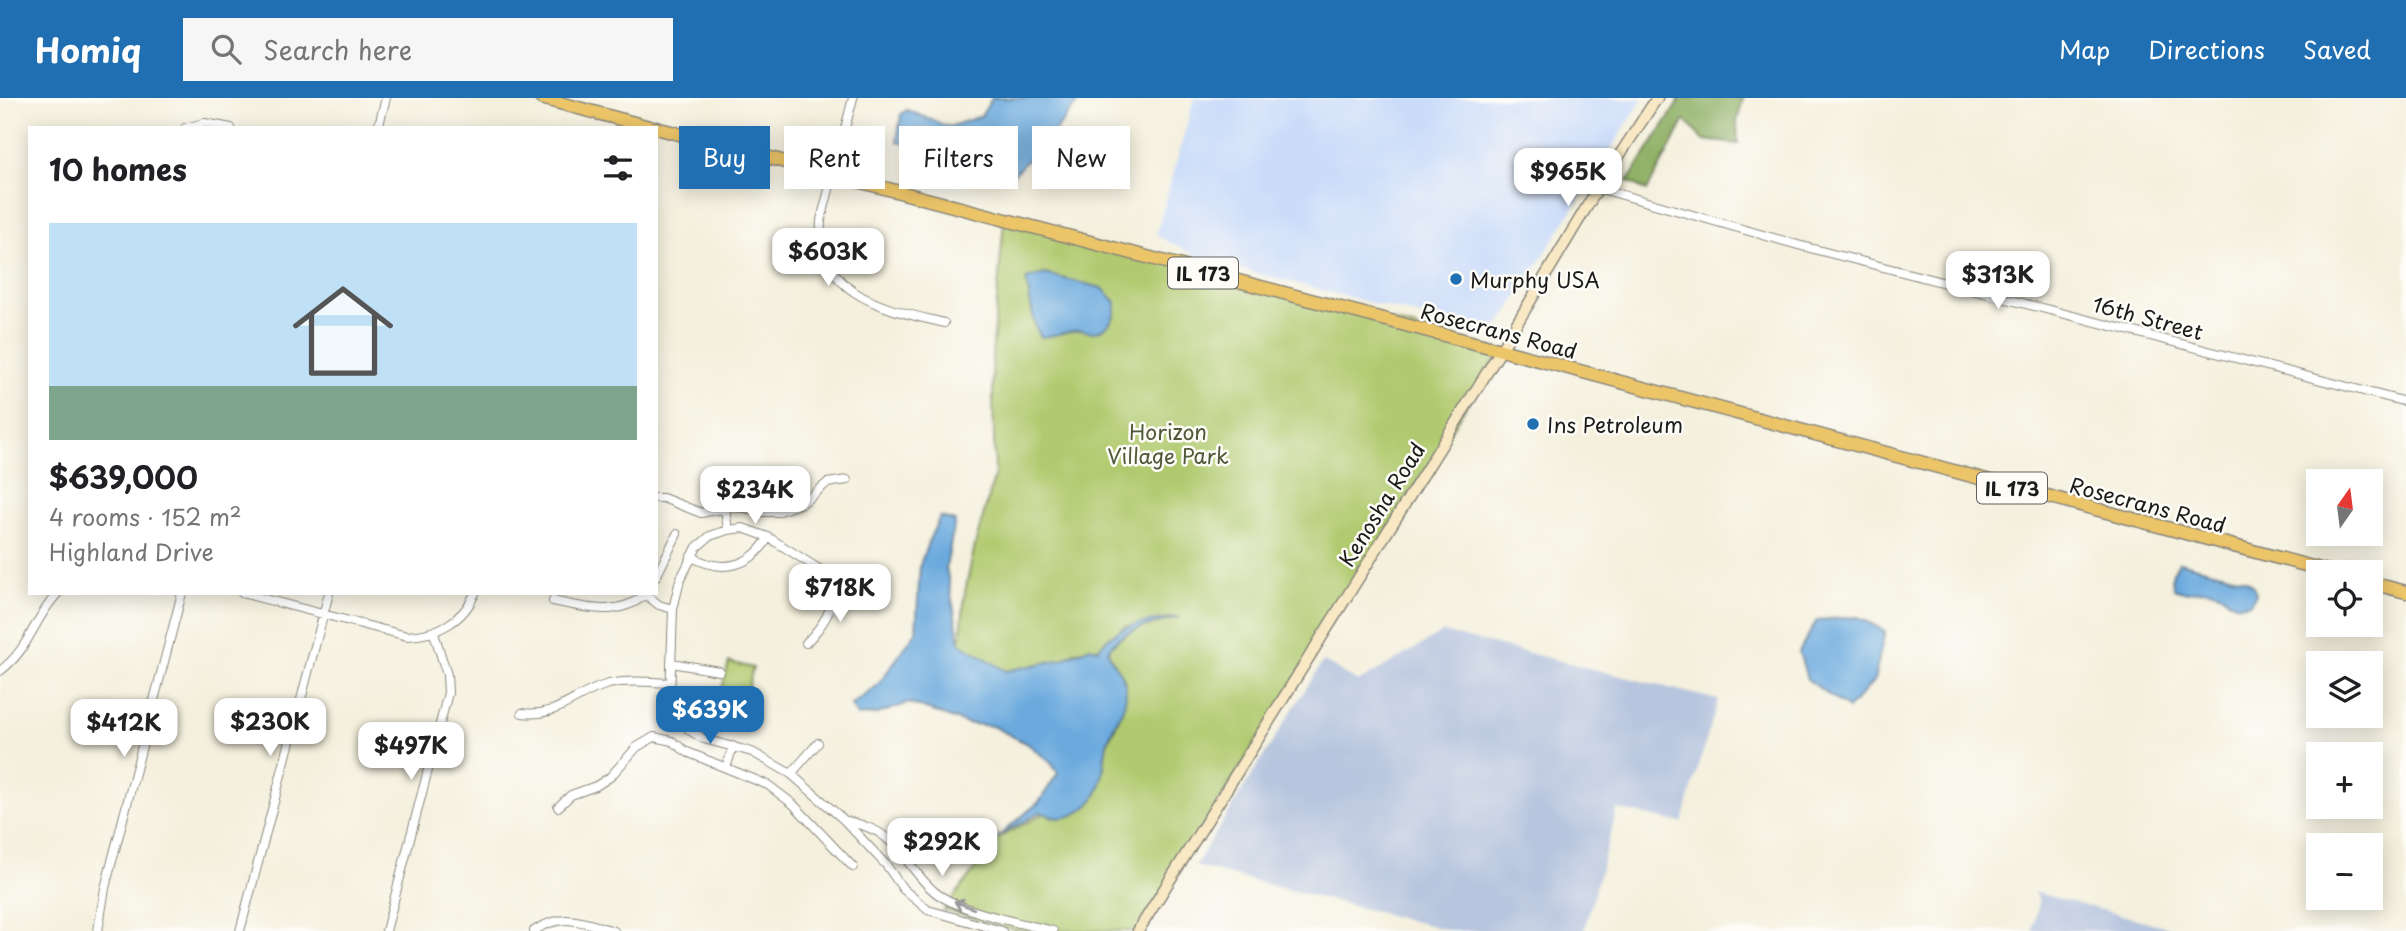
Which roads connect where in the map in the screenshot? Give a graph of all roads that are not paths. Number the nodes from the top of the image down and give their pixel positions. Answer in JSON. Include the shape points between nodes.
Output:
{"nodes":[{"id":1,"x":386,"y":98,"type":"edge"},
{"id":2,"x":541,"y":98,"type":"edge"},
{"id":3,"x":853,"y":98,"type":"edge"},
{"id":4,"x":1657,"y":98,"type":"edge"},
{"id":5,"x":193,"y":126,"type":"edge"},
{"id":6,"x":221,"y":126,"type":"edge"},
{"id":7,"x":379,"y":126,"type":"edge"},
{"id":8,"x":647,"y":126,"type":"edge"},
{"id":9,"x":845,"y":126,"type":"edge"},
{"id":10,"x":658,"y":129,"type":"edge"},
{"id":11,"x":784,"y":162,"type":"edge"},
{"id":12,"x":885,"y":188,"type":"edge"},
{"id":13,"x":1598,"y":188,"type":"junction"},
{"id":14,"x":828,"y":189,"type":"edge"},
{"id":15,"x":944,"y":323,"type":"dead end"},
{"id":16,"x":1501,"y":350,"type":"junction"},
{"id":17,"x":2406,"y":402,"type":"edge"},
{"id":18,"x":847,"y":480,"type":"dead end"},
{"id":19,"x":658,"y":499,"type":"edge"},
{"id":20,"x":725,"y":509,"type":"junction"},
{"id":21,"x":728,"y":530,"type":"junction"},
{"id":22,"x":677,"y":534,"type":"dead end"},
{"id":23,"x":768,"y":538,"type":"junction"},
{"id":24,"x":691,"y":556,"type":"junction"},
{"id":25,"x":2306,"y":566,"type":"edge"},
{"id":26,"x":658,"y":572,"type":"edge"},
{"id":27,"x":2383,"y":586,"type":"edge"},
{"id":28,"x":2406,"y":592,"type":"edge"},
{"id":29,"x":56,"y":595,"type":"edge"},
{"id":30,"x":181,"y":595,"type":"edge"},
{"id":31,"x":249,"y":595,"type":"edge"},
{"id":32,"x":328,"y":595,"type":"edge"},
{"id":33,"x":474,"y":595,"type":"edge"},
{"id":34,"x":646,"y":595,"type":"edge"},
{"id":35,"x":648,"y":595,"type":"edge"},
{"id":36,"x":553,"y":601,"type":"dead end"},
{"id":37,"x":673,"y":609,"type":"junction"},
{"id":38,"x":323,"y":615,"type":"junction"},
{"id":39,"x":434,"y":633,"type":"junction"},
{"id":40,"x":806,"y":643,"type":"dead end"},
{"id":41,"x":671,"y":663,"type":"junction"},
{"id":42,"x":0,"y":671,"type":"edge"},
{"id":43,"x":719,"y":671,"type":"dead end"},
{"id":44,"x":669,"y":682,"type":"junction"},
{"id":45,"x":522,"y":713,"type":"dead end"},
{"id":46,"x":818,"y":743,"type":"dead end"},
{"id":47,"x":733,"y":746,"type":"junction"},
{"id":48,"x":726,"y":768,"type":"junction"},
{"id":49,"x":791,"y":774,"type":"junction"},
{"id":50,"x":558,"y":807,"type":"dead end"},
{"id":51,"x":844,"y":820,"type":"junction"},
{"id":52,"x":853,"y":867,"type":"dead end"},
{"id":53,"x":98,"y":931,"type":"edge"},
{"id":54,"x":240,"y":931,"type":"edge"},
{"id":55,"x":386,"y":931,"type":"edge"},
{"id":56,"x":534,"y":931,"type":"edge"},
{"id":57,"x":614,"y":931,"type":"edge"},
{"id":58,"x":1002,"y":931,"type":"edge"},
{"id":59,"x":1053,"y":931,"type":"edge"},
{"id":60,"x":1138,"y":931,"type":"edge"}],
"edges":[{"from":1,"to":7,"type":"street"},
{"from":2,"to":8,"type":"main road","name":"Rosecrans Road","number":"IL 173"},
{"from":3,"to":9,"type":"street"},
{"from":4,"to":13,"type":"street","name":"Kenosha Road"},
{"from":5,"to":6,"type":"street"},
{"from":10,"to":11,"type":"main road","name":"Rosecrans Road","number":"IL 173"},
{"from":12,"to":16,"type":"main road","name":"Rosecrans Road","number":"IL 173"},
{"from":13,"to":16,"type":"street","name":"Kenosha Road"},
{"from":13,"to":17,"type":"street","name":"16th Street"},
{"from":14,"to":15,"type":"street","via":[[820,231],[836,275],[854,294],[874,304]]},
{"from":16,"to":25,"type":"main road","name":"Rosecrans Road","number":"IL 173"},
{"from":16,"to":60,"type":"street","name":"Kenosha Road"},
{"from":18,"to":20,"type":"street","via":[[827,483],[804,502],[777,512]]},
{"from":19,"to":20,"type":"street","via":[[701,513]]},
{"from":20,"to":21,"type":"street"},
{"from":21,"to":23,"type":"street","via":[[743,528]]},
{"from":21,"to":24,"type":"street","via":[[710,536]]},
{"from":22,"to":26,"type":"street"},
{"from":23,"to":24,"type":"street","via":[[755,556],[734,566],[712,566]]},
{"from":23,"to":40,"type":"street","via":[[830,576],[836,586],[832,609]]},
{"from":24,"to":37,"type":"street"},
{"from":27,"to":28,"type":"main road"},
{"from":29,"to":42,"type":"street","via":[[38,618],[27,644]]},
{"from":30,"to":53,"type":"street","via":[[105,888]]},
{"from":31,"to":38,"type":"street"},
{"from":32,"to":38,"type":"street"},
{"from":33,"to":39,"type":"street","via":[[458,618]]},
{"from":34,"to":36,"type":"street","via":[[630,606],[606,610]]},
{"from":35,"to":37,"type":"street"},
{"from":37,"to":41,"type":"street"},
{"from":38,"to":39,"type":"street","via":[[407,636]]},
{"from":38,"to":54,"type":"street"},
{"from":39,"to":55,"type":"street","via":[[448,693]]},
{"from":41,"to":43,"type":"street"},
{"from":41,"to":44,"type":"street"},
{"from":44,"to":45,"type":"street","via":[[608,684],[554,711]]},
{"from":44,"to":47,"type":"street","via":[[677,715],[690,730],[704,739]]},
{"from":46,"to":49,"type":"street"},
{"from":47,"to":48,"type":"street"},
{"from":47,"to":49,"type":"street"},
{"from":48,"to":50,"type":"street","via":[[654,737],[610,777],[571,795]]},
{"from":48,"to":52,"type":"street","via":[[768,785],[793,804]]},
{"from":49,"to":51,"type":"street"},
{"from":51,"to":58,"type":"street","via":[[903,889],[928,910]]},
{"from":59,"to":51,"type":"street","one_way":true,"via":[[944,898],[885,836]]},
{"from":56,"to":57,"type":"street","via":[[548,922],[568,919]]}]}
